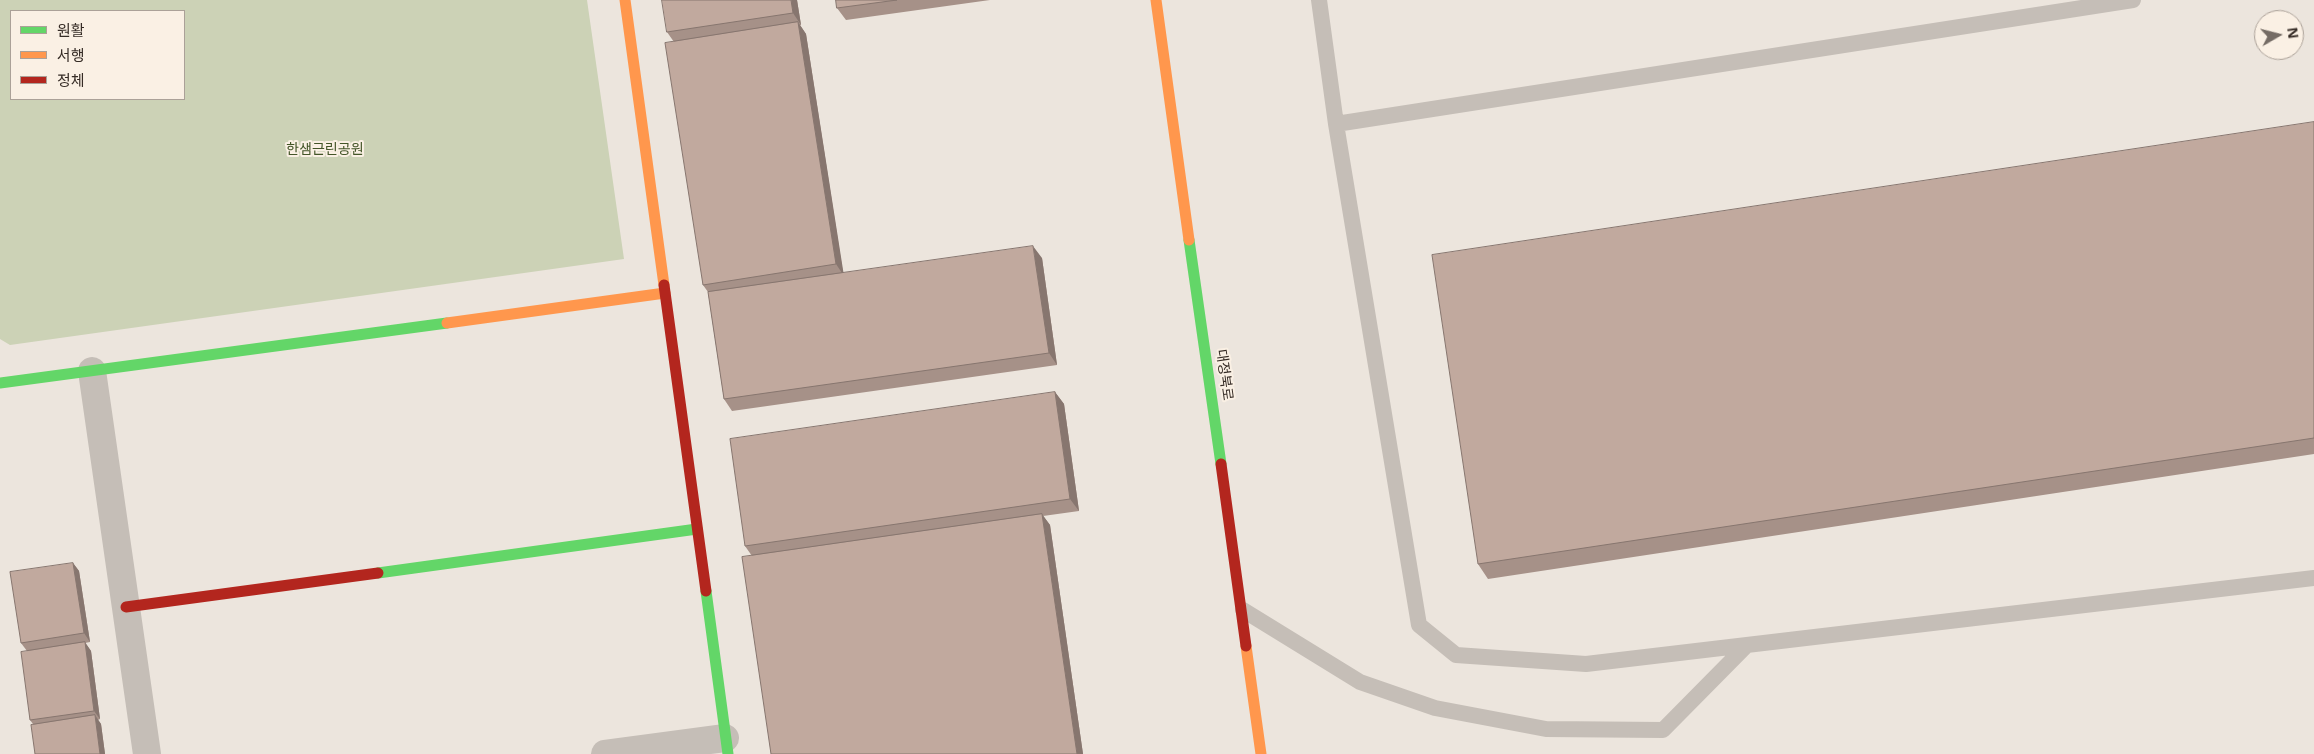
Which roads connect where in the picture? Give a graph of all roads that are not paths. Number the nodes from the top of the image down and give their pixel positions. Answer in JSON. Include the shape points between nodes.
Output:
{"nodes":[{"id":1,"x":625,"y":0,"type":"edge"},
{"id":2,"x":1156,"y":0,"type":"edge"},
{"id":3,"x":1319,"y":0,"type":"edge"},
{"id":4,"x":2133,"y":0,"type":"edge"},
{"id":5,"x":1336,"y":124,"type":"junction"},
{"id":6,"x":665,"y":293,"type":"junction"},
{"id":7,"x":92,"y":371,"type":"junction"},
{"id":8,"x":0,"y":383,"type":"edge"},
{"id":9,"x":697,"y":529,"type":"junction"},
{"id":10,"x":2314,"y":578,"type":"edge"},
{"id":11,"x":126,"y":607,"type":"junction"},
{"id":12,"x":1243,"y":610,"type":"junction"},
{"id":13,"x":1746,"y":646,"type":"junction"},
{"id":14,"x":726,"y":746,"type":"edge"},
{"id":15,"x":147,"y":754,"type":"edge"},
{"id":16,"x":605,"y":754,"type":"edge"},
{"id":17,"x":1261,"y":754,"type":"edge"}],
"edges":[{"from":1,"to":6,"type":"street"},
{"from":2,"to":12,"type":"street","name":"대정북로"},
{"from":3,"to":5,"type":"lane"},
{"from":4,"to":5,"type":"lane"},
{"from":5,"to":13,"type":"lane","via":[[1419,625],[1456,655],[1586,664]]},
{"from":6,"to":7,"type":"street"},
{"from":6,"to":9,"type":"street"},
{"from":7,"to":8,"type":"street"},
{"from":7,"to":11,"type":"street"},
{"from":9,"to":11,"type":"street"},
{"from":9,"to":14,"type":"street"},
{"from":10,"to":13,"type":"lane"},
{"from":11,"to":15,"type":"street"},
{"from":12,"to":13,"type":"lane","via":[[1360,682],[1435,708],[1546,729],[1663,730]]},
{"from":12,"to":17,"type":"street","name":"대정북로"},
{"from":14,"to":16,"type":"street"}]}
